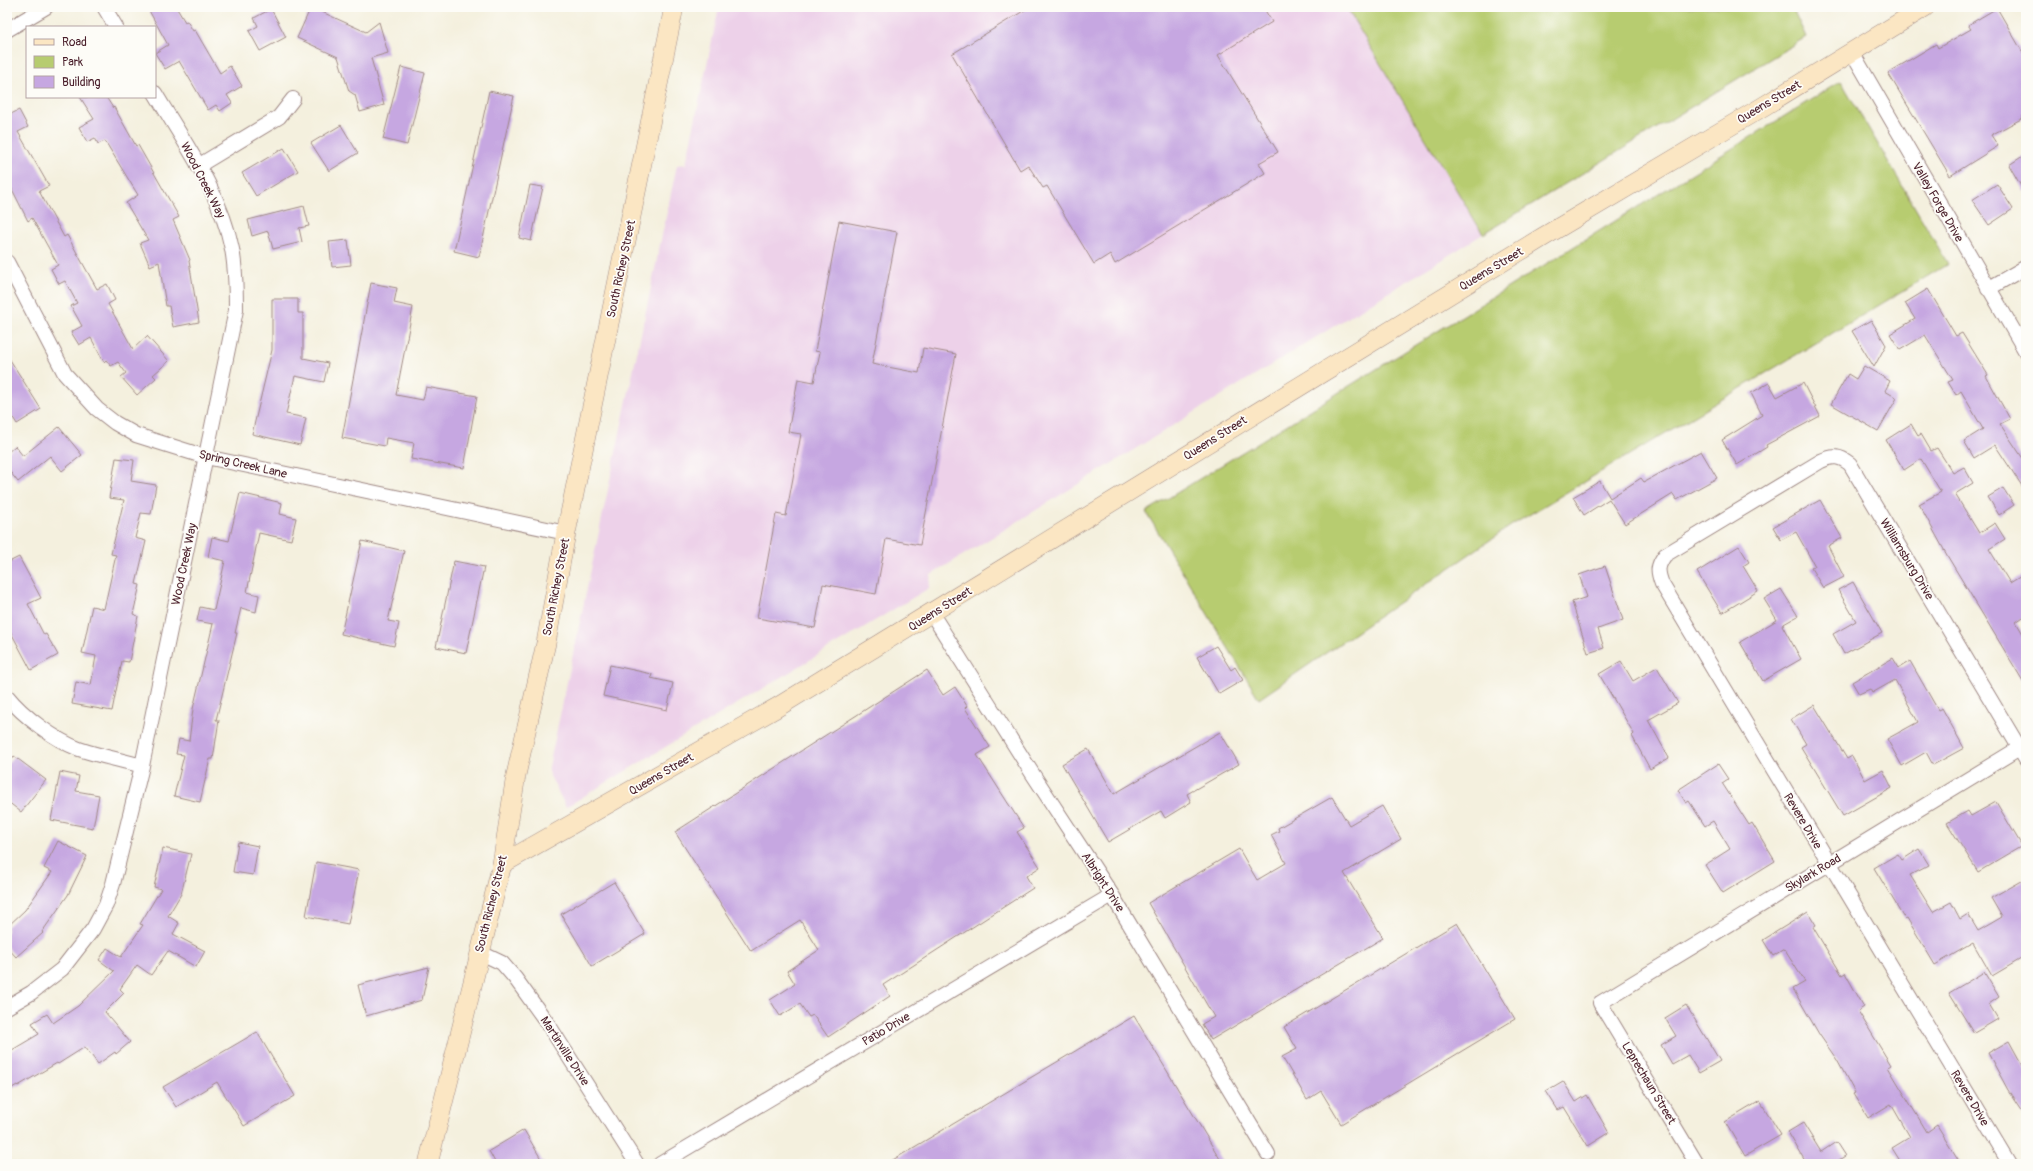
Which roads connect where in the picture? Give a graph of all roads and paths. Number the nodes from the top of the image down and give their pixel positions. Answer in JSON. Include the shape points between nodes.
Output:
{"nodes":[{"id":1,"x":46,"y":7,"type":"edge"},
{"id":2,"x":104,"y":7,"type":"edge"},
{"id":3,"x":674,"y":7,"type":"edge"},
{"id":4,"x":1925,"y":7,"type":"edge"},
{"id":5,"x":115,"y":26,"type":"edge"},
{"id":6,"x":7,"y":30,"type":"edge"},
{"id":7,"x":1852,"y":52,"type":"junction"},
{"id":8,"x":156,"y":95,"type":"edge"},
{"id":9,"x":293,"y":99,"type":"dead end"},
{"id":10,"x":198,"y":166,"type":"junction"},
{"id":11,"x":7,"y":262,"type":"edge"},
{"id":12,"x":2026,"y":267,"type":"edge"},
{"id":13,"x":1988,"y":289,"type":"junction"},
{"id":14,"x":2026,"y":352,"type":"edge"},
{"id":15,"x":206,"y":457,"type":"junction"},
{"id":16,"x":1745,"y":507,"type":"joint"},
{"id":17,"x":566,"y":533,"type":"junction"},
{"id":18,"x":932,"y":614,"type":"junction"},
{"id":19,"x":7,"y":696,"type":"edge"},
{"id":20,"x":2024,"y":750,"type":"edge"},
{"id":21,"x":142,"y":766,"type":"junction"},
{"id":22,"x":1828,"y":863,"type":"junction"},
{"id":23,"x":502,"y":864,"type":"junction"},
{"id":24,"x":1112,"y":895,"type":"junction"},
{"id":25,"x":479,"y":952,"type":"junction"},
{"id":26,"x":1600,"y":1003,"type":"joint"},
{"id":27,"x":7,"y":1007,"type":"edge"},
{"id":28,"x":1268,"y":1154,"type":"dead end"},
{"id":29,"x":428,"y":1164,"type":"edge"},
{"id":30,"x":636,"y":1164,"type":"edge"},
{"id":31,"x":660,"y":1164,"type":"edge"},
{"id":32,"x":1697,"y":1164,"type":"edge"},
{"id":33,"x":2010,"y":1164,"type":"edge"}],
"edges":[{"from":1,"to":6,"type":"street"},
{"from":2,"to":5,"type":"street"},
{"from":3,"to":17,"type":"street","name":"South Richey Street"},
{"from":4,"to":7,"type":"street","name":"Queens Street"},
{"from":7,"to":13,"type":"street","name":"Valley Forge Drive"},
{"from":7,"to":18,"type":"street","name":"Queens Street","via":[[1543,237]]},
{"from":8,"to":10,"type":"street","name":"Wood Creek Way"},
{"from":9,"to":10,"type":"street","via":[[279,117]]},
{"from":10,"to":15,"type":"street","name":"Wood Creek Way","via":[[223,217],[232,249],[236,280],[236,310]]},
{"from":11,"to":15,"type":"street","name":"Spring Creek Lane","via":[[65,374],[97,409],[136,435]]},
{"from":12,"to":13,"type":"street"},
{"from":13,"to":14,"type":"street","name":"Valley Forge Drive"},
{"from":15,"to":17,"type":"street","name":"Spring Creek Lane"},
{"from":15,"to":21,"type":"street","name":"Wood Creek Way"},
{"from":16,"to":20,"type":"street","name":"Williamsburg Drive","via":[[1830,457],[1842,458],[1850,464]]},
{"from":16,"to":22,"type":"street","name":"Revere Drive","via":[[1666,556],[1658,565],[1658,573],[1662,584]]},
{"from":17,"to":23,"type":"street","name":"South Richey Street","via":[[546,643],[516,775]]},
{"from":18,"to":23,"type":"street","name":"Queens Street","via":[[776,708]]},
{"from":18,"to":24,"type":"street","name":"Albright Drive"},
{"from":19,"to":21,"type":"street","via":[[30,718],[78,749]]},
{"from":20,"to":22,"type":"street","name":"Skylark Road"},
{"from":21,"to":27,"type":"street","name":"Wood Creek Way","via":[[113,884],[106,905],[93,929],[62,969]]},
{"from":22,"to":26,"type":"street","name":"Skylark Road"},
{"from":22,"to":33,"type":"street","name":"Revere Drive"},
{"from":23,"to":25,"type":"street","name":"South Richey Street"},
{"from":24,"to":28,"type":"street","name":"Albright Drive"},
{"from":24,"to":31,"type":"street","name":"Patio Drive"},
{"from":25,"to":29,"type":"street","name":"South Richey Street"},
{"from":25,"to":30,"type":"street","name":"Martinville Drive","via":[[502,963],[515,978],[548,1024]]},
{"from":26,"to":32,"type":"street","name":"Leprechaun Street"}]}
